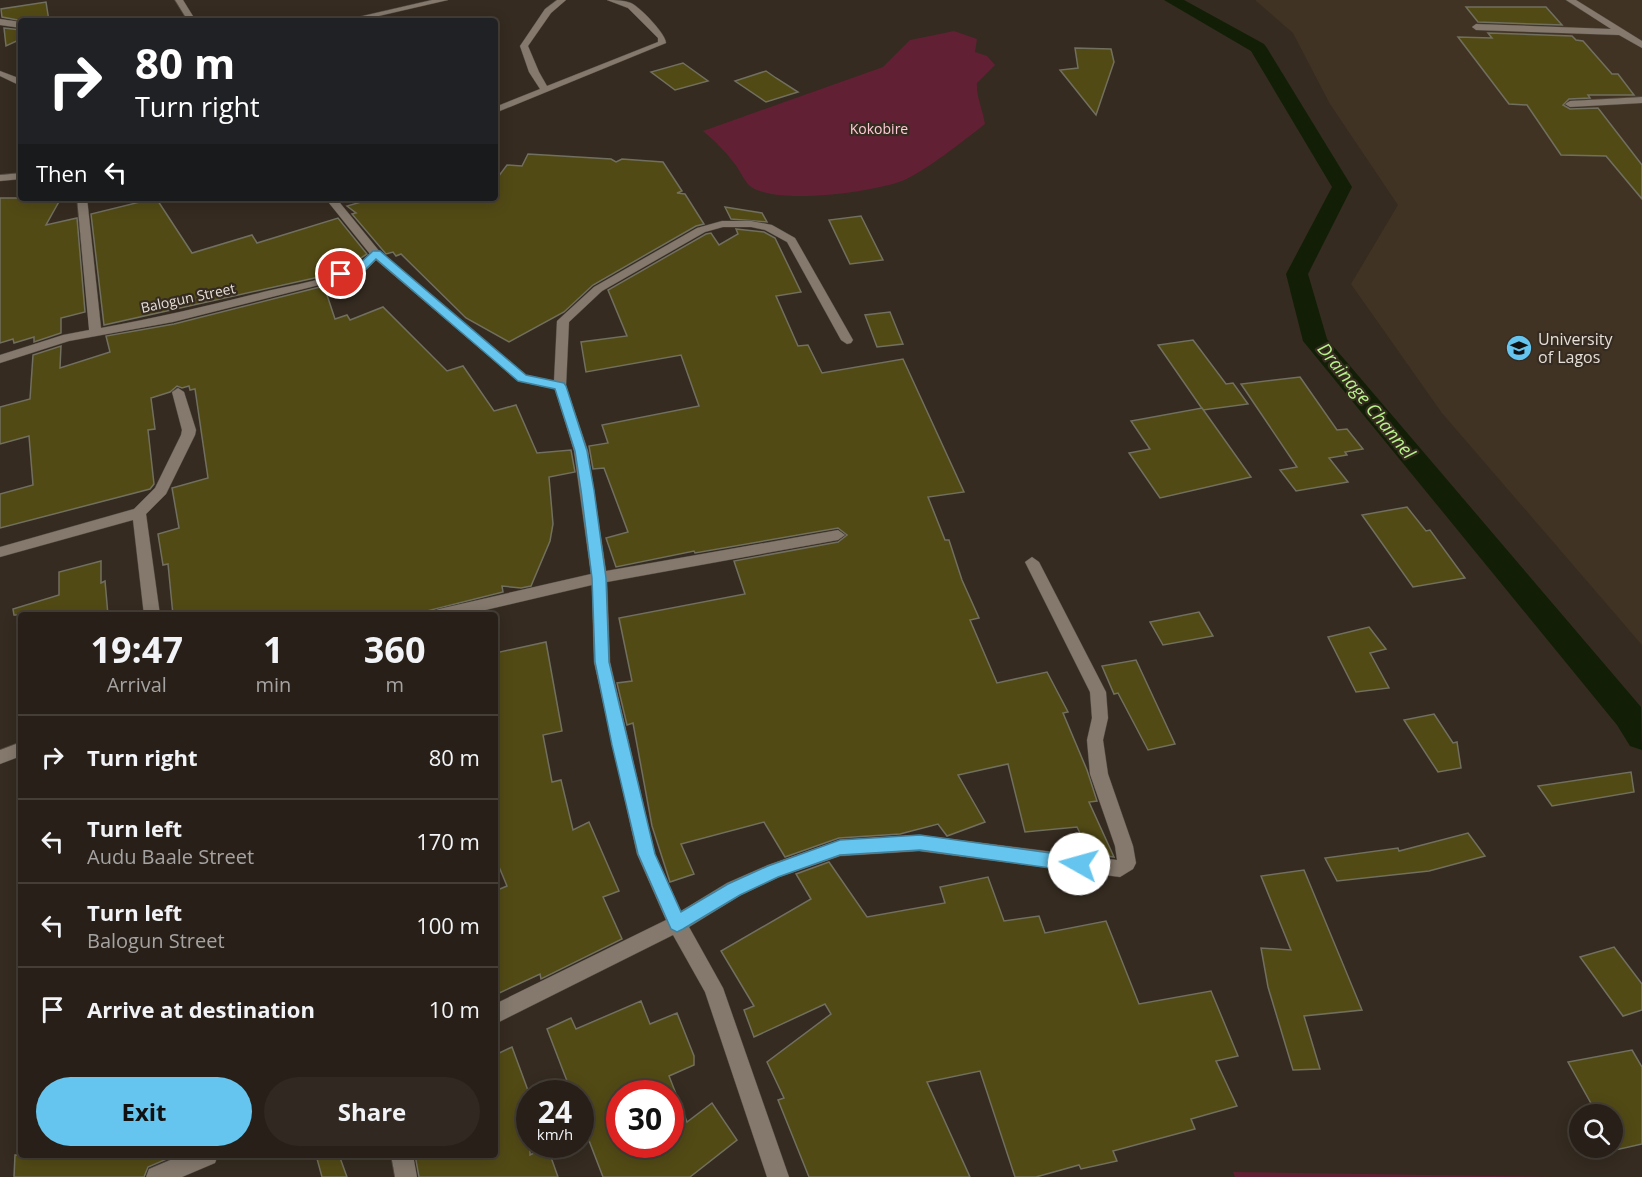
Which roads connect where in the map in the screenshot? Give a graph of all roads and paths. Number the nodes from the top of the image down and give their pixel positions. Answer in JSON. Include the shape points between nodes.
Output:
{"nodes":[{"id":1,"x":179,"y":0,"type":"edge"},
{"id":2,"x":444,"y":0,"type":"edge"},
{"id":3,"x":562,"y":0,"type":"edge"},
{"id":4,"x":612,"y":0,"type":"edge"},
{"id":5,"x":1570,"y":0,"type":"edge"},
{"id":6,"x":190,"y":18,"type":"edge"},
{"id":7,"x":354,"y":18,"type":"edge"},
{"id":8,"x":0,"y":22,"type":"edge"},
{"id":9,"x":18,"y":25,"type":"edge"},
{"id":10,"x":1476,"y":27,"type":"dead end"},
{"id":11,"x":1621,"y":32,"type":"junction"},
{"id":12,"x":1642,"y":45,"type":"edge"},
{"id":13,"x":1,"y":72,"type":"edge"},
{"id":14,"x":18,"y":81,"type":"edge"},
{"id":15,"x":545,"y":89,"type":"junction"},
{"id":16,"x":1642,"y":100,"type":"edge"},
{"id":17,"x":1570,"y":104,"type":"dead end"},
{"id":18,"x":498,"y":109,"type":"edge"},
{"id":19,"x":18,"y":176,"type":"edge"},
{"id":20,"x":0,"y":178,"type":"edge"},
{"id":21,"x":82,"y":201,"type":"edge"},
{"id":22,"x":332,"y":201,"type":"edge"},
{"id":23,"x":376,"y":254,"type":"junction"},
{"id":24,"x":95,"y":332,"type":"junction"},
{"id":25,"x":847,"y":340,"type":"dead end"},
{"id":26,"x":0,"y":359,"type":"edge"},
{"id":27,"x":560,"y":386,"type":"junction"},
{"id":28,"x":178,"y":392,"type":"dead end"},
{"id":29,"x":139,"y":513,"type":"junction"},
{"id":30,"x":838,"y":535,"type":"dead end"},
{"id":31,"x":0,"y":552,"type":"edge"},
{"id":32,"x":1032,"y":562,"type":"dead end"},
{"id":33,"x":599,"y":578,"type":"junction"},
{"id":34,"x":153,"y":612,"type":"edge"},
{"id":35,"x":452,"y":612,"type":"edge"},
{"id":36,"x":18,"y":750,"type":"edge"},
{"id":37,"x":0,"y":757,"type":"edge"},
{"id":38,"x":677,"y":924,"type":"junction"},
{"id":39,"x":498,"y":1013,"type":"edge"},
{"id":40,"x":200,"y":1158,"type":"edge"},
{"id":41,"x":403,"y":1158,"type":"edge"},
{"id":42,"x":158,"y":1177,"type":"edge"},
{"id":43,"x":406,"y":1177,"type":"edge"},
{"id":44,"x":778,"y":1177,"type":"edge"}],
"edges":[{"from":1,"to":6,"type":"street"},
{"from":2,"to":7,"type":"street","via":[[382,9]]},
{"from":3,"to":15,"type":"street","via":[[548,11],[524,46]]},
{"from":4,"to":15,"type":"street","via":[[631,6],[662,37],[662,43]]},
{"from":5,"to":11,"type":"street"},
{"from":8,"to":9,"type":"street"},
{"from":10,"to":11,"type":"street"},
{"from":11,"to":12,"type":"street"},
{"from":13,"to":14,"type":"street"},
{"from":15,"to":18,"type":"street"},
{"from":16,"to":17,"type":"street"},
{"from":19,"to":20,"type":"street"},
{"from":21,"to":24,"type":"street"},
{"from":22,"to":23,"type":"street"},
{"from":23,"to":24,"type":"street","name":"Balogun Street","via":[[363,267],[284,291]]},
{"from":23,"to":27,"type":"street","via":[[522,378]]},
{"from":24,"to":26,"type":"street","name":"Balogun Street"},
{"from":25,"to":27,"type":"street","via":[[791,240],[768,227],[722,224],[685,237],[598,289],[572,311],[563,321]]},
{"from":27,"to":33,"type":"street","via":[[581,451]]},
{"from":28,"to":29,"type":"street","via":[[188,435],[160,490]]},
{"from":29,"to":31,"type":"street"},
{"from":29,"to":34,"type":"street"},
{"from":30,"to":33,"type":"street"},
{"from":32,"to":38,"type":"street","via":[[1098,692],[1100,718],[1095,740],[1099,774],[1127,863],[1120,869],[920,843],[840,848],[764,875]]},
{"from":33,"to":35,"type":"street"},
{"from":33,"to":38,"type":"street","via":[[602,662],[620,745],[646,854]]},
{"from":36,"to":37,"type":"street"},
{"from":38,"to":39,"type":"street"},
{"from":38,"to":44,"type":"street","via":[[714,988]]},
{"from":40,"to":42,"type":"street"},
{"from":41,"to":43,"type":"street"}]}
